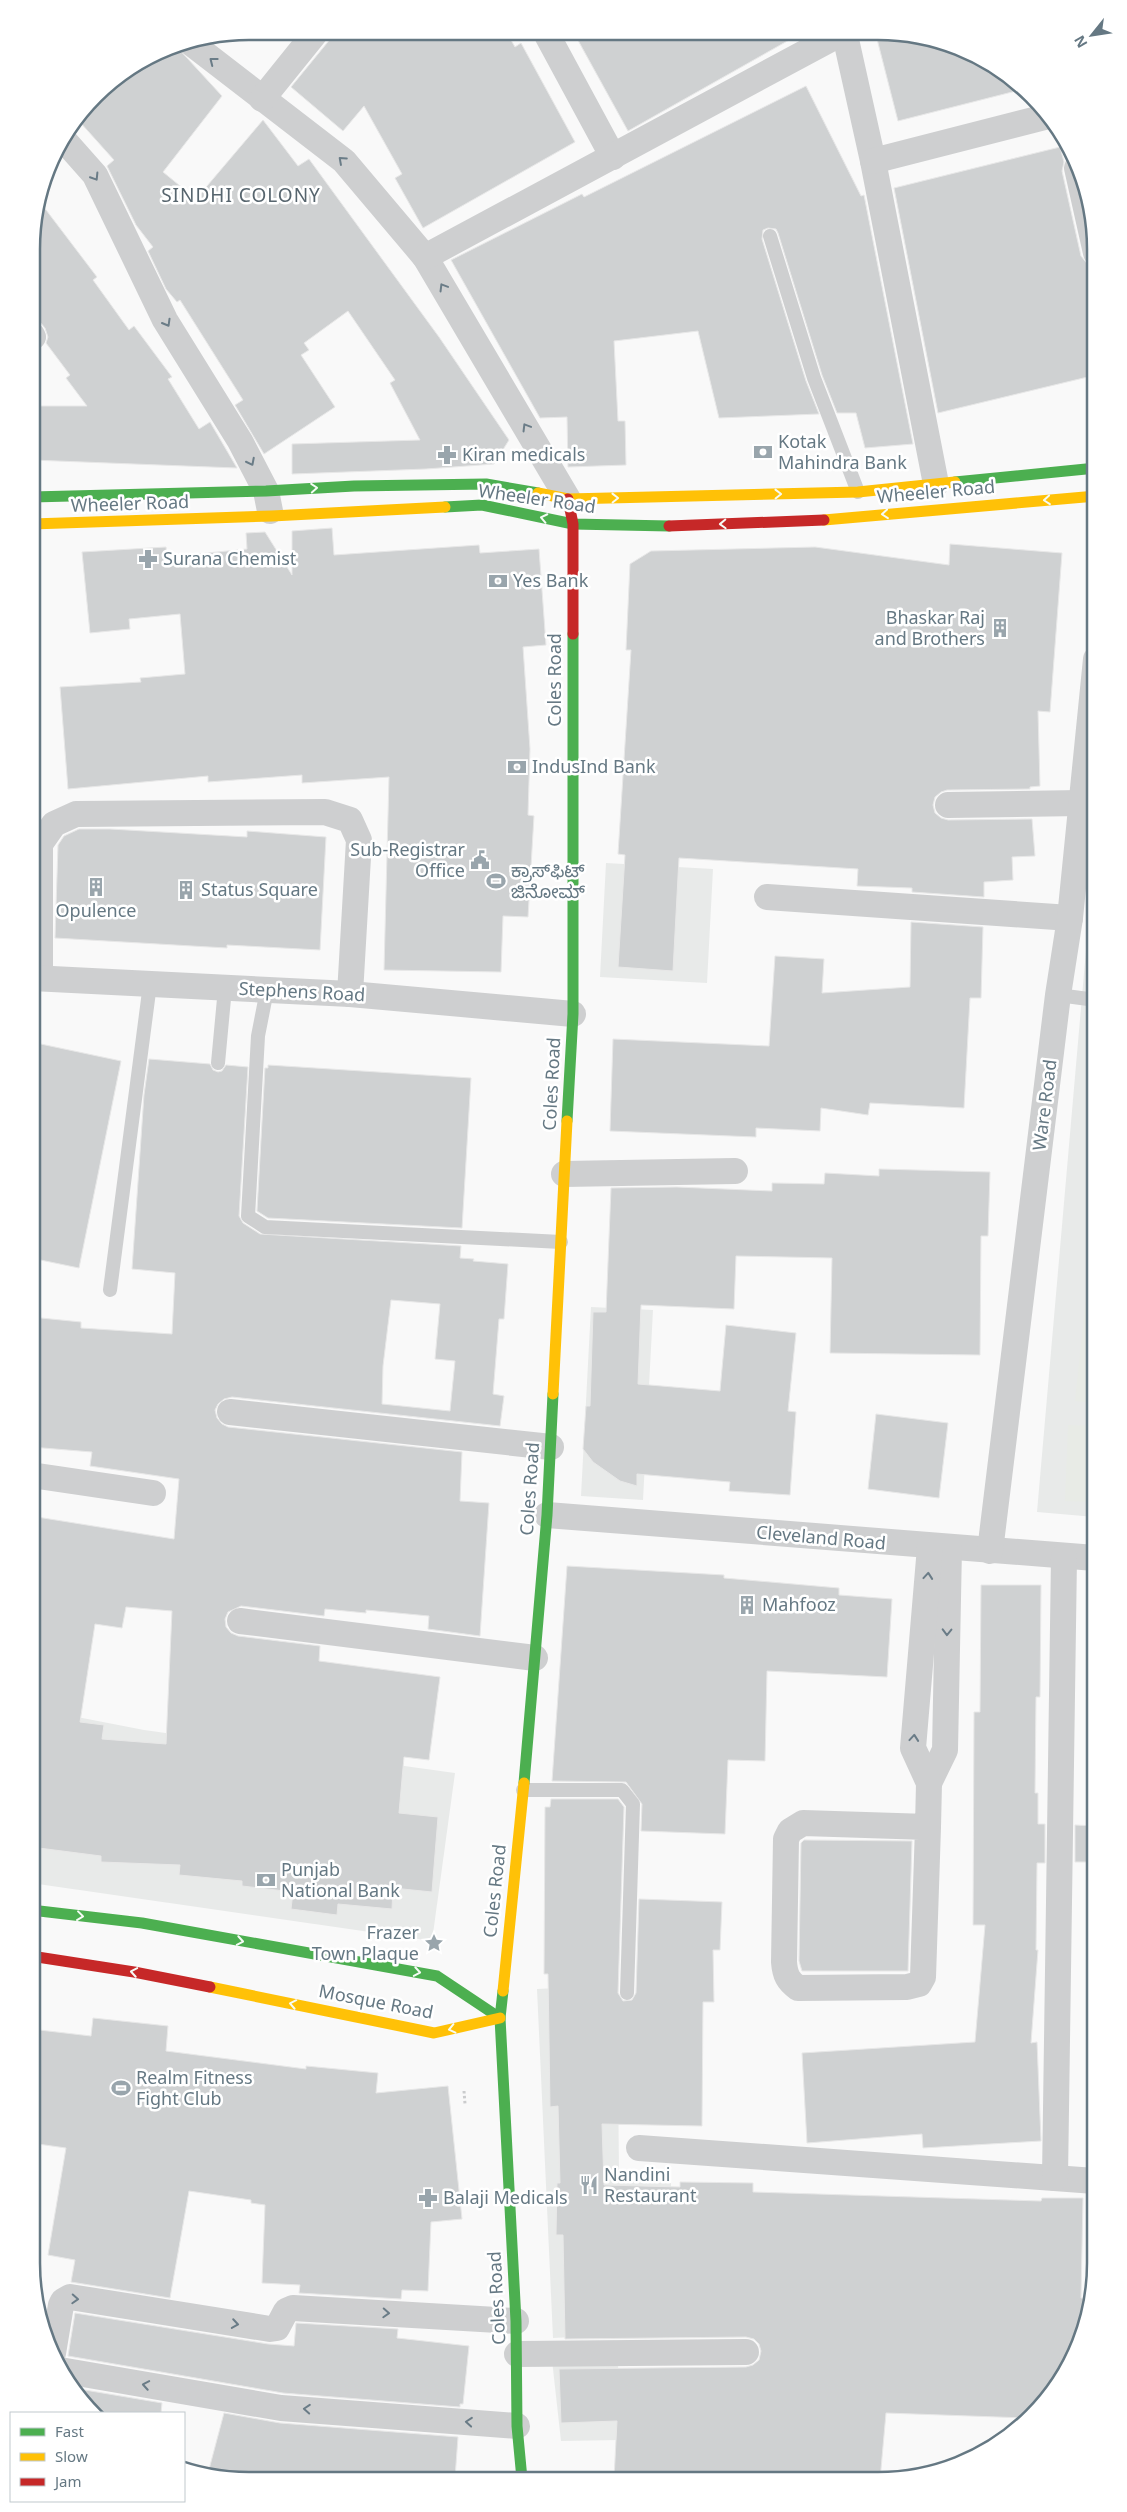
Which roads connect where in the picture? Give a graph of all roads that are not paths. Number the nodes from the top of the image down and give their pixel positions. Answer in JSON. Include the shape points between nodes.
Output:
{"nodes":[{"id":1,"x":310,"y":40,"type":"edge"},
{"id":2,"x":550,"y":40,"type":"edge"},
{"id":3,"x":817,"y":40,"type":"edge"},
{"id":4,"x":846,"y":40,"type":"edge"},
{"id":5,"x":805,"y":43,"type":"edge"},
{"id":6,"x":196,"y":47,"type":"edge"},
{"id":7,"x":262,"y":99,"type":"junction"},
{"id":8,"x":1041,"y":118,"type":"edge"},
{"id":9,"x":68,"y":145,"type":"edge"},
{"id":10,"x":613,"y":157,"type":"junction"},
{"id":11,"x":873,"y":161,"type":"junction"},
{"id":12,"x":770,"y":236,"type":"dead end"},
{"id":13,"x":425,"y":257,"type":"junction"},
{"id":14,"x":1087,"y":469,"type":"edge"},
{"id":15,"x":936,"y":484,"type":"junction"},
{"id":16,"x":266,"y":492,"type":"junction"},
{"id":17,"x":858,"y":492,"type":"junction"},
{"id":18,"x":40,"y":497,"type":"edge"},
{"id":19,"x":1087,"y":497,"type":"edge"},
{"id":20,"x":568,"y":499,"type":"junction"},
{"id":21,"x":121,"y":509,"type":"junction"},
{"id":22,"x":272,"y":516,"type":"junction"},
{"id":23,"x":40,"y":523,"type":"edge"},
{"id":24,"x":573,"y":524,"type":"junction"},
{"id":25,"x":1087,"y":752,"type":"edge"},
{"id":26,"x":1082,"y":803,"type":"junction"},
{"id":27,"x":948,"y":805,"type":"dead end"},
{"id":28,"x":40,"y":844,"type":"edge"},
{"id":29,"x":767,"y":897,"type":"dead end"},
{"id":30,"x":1070,"y":918,"type":"junction"},
{"id":31,"x":40,"y":977,"type":"edge"},
{"id":32,"x":150,"y":984,"type":"junction"},
{"id":33,"x":225,"y":988,"type":"junction"},
{"id":34,"x":267,"y":990,"type":"junction"},
{"id":35,"x":350,"y":994,"type":"junction"},
{"id":36,"x":1058,"y":995,"type":"junction"},
{"id":37,"x":1087,"y":999,"type":"edge"},
{"id":38,"x":573,"y":1014,"type":"junction"},
{"id":39,"x":218,"y":1063,"type":"dead end"},
{"id":40,"x":735,"y":1171,"type":"dead end"},
{"id":41,"x":564,"y":1174,"type":"junction"},
{"id":42,"x":561,"y":1242,"type":"junction"},
{"id":43,"x":110,"y":1290,"type":"dead end"},
{"id":44,"x":230,"y":1412,"type":"dead end"},
{"id":45,"x":551,"y":1447,"type":"junction"},
{"id":46,"x":40,"y":1476,"type":"edge"},
{"id":47,"x":153,"y":1493,"type":"dead end"},
{"id":48,"x":547,"y":1515,"type":"junction"},
{"id":49,"x":940,"y":1548,"type":"junction"},
{"id":50,"x":990,"y":1551,"type":"junction"},
{"id":51,"x":1064,"y":1557,"type":"junction"},
{"id":52,"x":1087,"y":1558,"type":"edge"},
{"id":53,"x":240,"y":1620,"type":"dead end"},
{"id":54,"x":535,"y":1658,"type":"junction"},
{"id":55,"x":523,"y":1790,"type":"junction"},
{"id":56,"x":928,"y":1827,"type":"junction"},
{"id":57,"x":40,"y":1911,"type":"edge"},
{"id":58,"x":40,"y":1957,"type":"edge"},
{"id":59,"x":626,"y":1993,"type":"dead end"},
{"id":60,"x":500,"y":2018,"type":"junction"},
{"id":61,"x":639,"y":2148,"type":"dead end"},
{"id":62,"x":1055,"y":2178,"type":"junction"},
{"id":63,"x":1087,"y":2180,"type":"edge"},
{"id":64,"x":516,"y":2321,"type":"junction"},
{"id":65,"x":55,"y":2341,"type":"edge"},
{"id":66,"x":746,"y":2352,"type":"dead end"},
{"id":67,"x":517,"y":2354,"type":"junction"},
{"id":68,"x":71,"y":2372,"type":"edge"},
{"id":69,"x":517,"y":2426,"type":"junction"},
{"id":70,"x":521,"y":2472,"type":"edge"}],
"edges":[{"from":1,"to":7,"type":"street"},
{"from":2,"to":10,"type":"street"},
{"from":3,"to":5,"type":"street"},
{"from":4,"to":11,"type":"street"},
{"from":5,"to":10,"type":"street"},
{"from":7,"to":6,"type":"street","one_way":true},
{"from":13,"to":7,"type":"street","one_way":true,"via":[[344,161]]},
{"from":8,"to":11,"type":"street"},
{"from":9,"to":16,"type":"street","one_way":true,"via":[[95,176],[165,320],[240,441]]},
{"from":10,"to":13,"type":"street"},
{"from":11,"to":15,"type":"street"},
{"from":12,"to":17,"type":"lane","via":[[814,378]]},
{"from":20,"to":13,"type":"street","one_way":true},
{"from":14,"to":15,"type":"street","name":"Wheeler Road"},
{"from":15,"to":17,"type":"street","name":"Wheeler Road"},
{"from":16,"to":20,"type":"street","name":"Wheeler Road","one_way":true,"via":[[354,486],[486,484]]},
{"from":16,"to":21,"type":"street","name":"Wheeler Road"},
{"from":16,"to":22,"type":"street"},
{"from":20,"to":17,"type":"street","name":"Wheeler Road","one_way":true},
{"from":18,"to":21,"type":"street","name":"Wheeler Road"},
{"from":19,"to":24,"type":"street","name":"Wheeler Road","one_way":true,"via":[[812,521],[656,527]]},
{"from":20,"to":24,"type":"street","name":"Coles Road"},
{"from":21,"to":22,"type":"street","name":"Wheeler Road"},
{"from":21,"to":23,"type":"street","name":"Wheeler Road"},
{"from":24,"to":22,"type":"street","name":"Wheeler Road","one_way":true,"via":[[482,505]]},
{"from":24,"to":38,"type":"street","name":"Coles Road"},
{"from":25,"to":26,"type":"street","name":"Ware Road"},
{"from":26,"to":27,"type":"street"},
{"from":26,"to":30,"type":"street","name":"Ware Road"},
{"from":28,"to":35,"type":"street","via":[[54,824],[76,814],[325,812],[350,820],[359,840]]},
{"from":29,"to":30,"type":"street"},
{"from":30,"to":36,"type":"street","name":"Ware Road"},
{"from":31,"to":32,"type":"street","name":"Stephens Road"},
{"from":32,"to":33,"type":"street","name":"Stephens Road"},
{"from":32,"to":43,"type":"lane"},
{"from":33,"to":34,"type":"street","name":"Stephens Road"},
{"from":33,"to":39,"type":"lane"},
{"from":34,"to":35,"type":"street","name":"Stephens Road"},
{"from":34,"to":42,"type":"lane","via":[[258,1036],[248,1216],[265,1227]]},
{"from":35,"to":38,"type":"street","name":"Stephens Road"},
{"from":36,"to":37,"type":"lane"},
{"from":36,"to":50,"type":"street","name":"Ware Road"},
{"from":38,"to":41,"type":"street","name":"Coles Road"},
{"from":40,"to":41,"type":"street"},
{"from":41,"to":42,"type":"street","name":"Coles Road"},
{"from":42,"to":45,"type":"street","name":"Coles Road"},
{"from":44,"to":45,"type":"street"},
{"from":45,"to":48,"type":"street","name":"Coles Road"},
{"from":46,"to":47,"type":"street"},
{"from":48,"to":49,"type":"street","name":"Cleveland Road"},
{"from":48,"to":54,"type":"street","name":"Coles Road"},
{"from":49,"to":50,"type":"street","name":"Cleveland Road"},
{"from":49,"to":56,"type":"street","via":[[945,1750],[929,1783]]},
{"from":50,"to":51,"type":"street","name":"Cleveland Road"},
{"from":51,"to":52,"type":"street","name":"Cleveland Road"},
{"from":51,"to":62,"type":"street"},
{"from":53,"to":54,"type":"street"},
{"from":54,"to":55,"type":"street","name":"Coles Road"},
{"from":55,"to":59,"type":"lane","via":[[622,1790],[632,1804]]},
{"from":55,"to":60,"type":"street","name":"Coles Road"},
{"from":56,"to":56,"type":"street","via":[[803,1823],[790,1831],[786,1839],[784,1962],[790,1983],[798,1988],[908,1987],[919,1984],[924,1977]]},
{"from":57,"to":60,"type":"street","name":"Mosque Road","one_way":true,"via":[[142,1923],[437,1976]]},
{"from":60,"to":58,"type":"street","name":"Mosque Road","one_way":true,"via":[[434,2033],[134,1972]]},
{"from":60,"to":64,"type":"street","name":"Coles Road"},
{"from":61,"to":62,"type":"street"},
{"from":62,"to":63,"type":"street"},
{"from":65,"to":64,"type":"street","one_way":true,"via":[[61,2305],[70,2297],[270,2329],[277,2328],[286,2312],[293,2308]]},
{"from":64,"to":67,"type":"street","name":"Coles Road"},
{"from":66,"to":67,"type":"street"},
{"from":67,"to":69,"type":"street","name":"Coles Road"},
{"from":69,"to":68,"type":"street","one_way":true,"via":[[281,2408]]},
{"from":69,"to":70,"type":"street","name":"Coles Road"}]}
